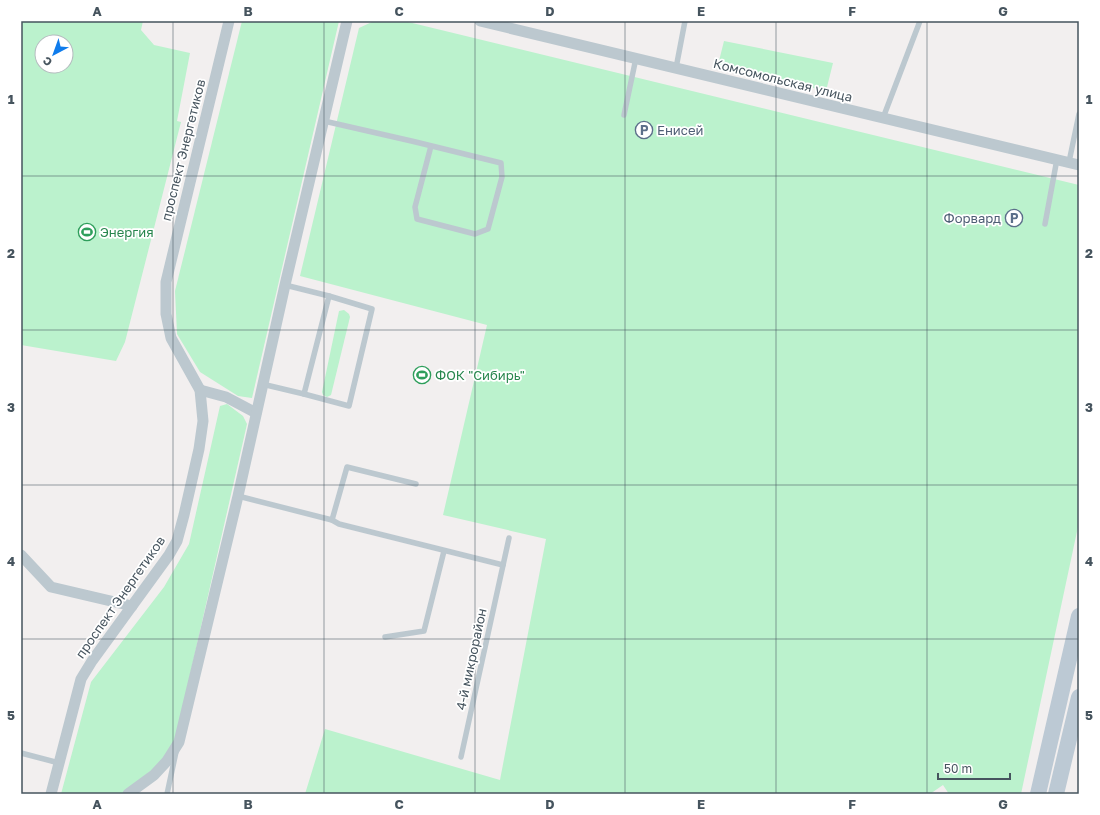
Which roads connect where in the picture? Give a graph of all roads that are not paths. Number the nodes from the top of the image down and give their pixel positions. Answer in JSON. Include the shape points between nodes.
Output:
{"nodes":[{"id":1,"x":228,"y":21,"type":"edge"},
{"id":2,"x":347,"y":21,"type":"edge"},
{"id":3,"x":480,"y":21,"type":"edge"},
{"id":4,"x":685,"y":21,"type":"edge"},
{"id":5,"x":920,"y":21,"type":"edge"},
{"id":6,"x":636,"y":58,"type":"junction"},
{"id":7,"x":676,"y":68,"type":"junction"},
{"id":8,"x":1079,"y":114,"type":"edge"},
{"id":9,"x":624,"y":115,"type":"dead end"},
{"id":10,"x":883,"y":118,"type":"junction"},
{"id":11,"x":324,"y":121,"type":"junction"},
{"id":12,"x":431,"y":146,"type":"junction"},
{"id":13,"x":1057,"y":159,"type":"junction"},
{"id":14,"x":1074,"y":164,"type":"edge"},
{"id":15,"x":1045,"y":224,"type":"dead end"},
{"id":16,"x":285,"y":285,"type":"junction"},
{"id":17,"x":329,"y":296,"type":"junction"},
{"id":18,"x":262,"y":384,"type":"junction"},
{"id":19,"x":200,"y":390,"type":"junction"},
{"id":20,"x":304,"y":394,"type":"junction"},
{"id":21,"x":256,"y":413,"type":"junction"},
{"id":22,"x":416,"y":484,"type":"dead end"},
{"id":23,"x":238,"y":496,"type":"junction"},
{"id":24,"x":332,"y":520,"type":"junction"},
{"id":25,"x":509,"y":538,"type":"dead end"},
{"id":26,"x":444,"y":551,"type":"junction"},
{"id":27,"x":21,"y":555,"type":"edge"},
{"id":28,"x":503,"y":565,"type":"junction"},
{"id":29,"x":132,"y":606,"type":"junction"},
{"id":30,"x":1079,"y":616,"type":"edge"},
{"id":31,"x":385,"y":637,"type":"dead end"},
{"id":32,"x":1079,"y":697,"type":"edge"},
{"id":33,"x":179,"y":742,"type":"junction"},
{"id":34,"x":21,"y":753,"type":"edge"},
{"id":35,"x":461,"y":757,"type":"dead end"},
{"id":36,"x":59,"y":763,"type":"junction"},
{"id":37,"x":51,"y":794,"type":"edge"},
{"id":38,"x":128,"y":794,"type":"edge"},
{"id":39,"x":167,"y":794,"type":"edge"},
{"id":40,"x":1038,"y":794,"type":"edge"},
{"id":41,"x":1056,"y":794,"type":"edge"}],
"edges":[{"from":1,"to":19,"type":"street","name":"проспект Энергетиков","via":[[166,282],[166,314],[172,338]]},
{"from":2,"to":11,"type":"street"},
{"from":3,"to":6,"type":"street","name":"Комсомольская улица"},
{"from":4,"to":7,"type":"lane"},
{"from":5,"to":10,"type":"lane"},
{"from":6,"to":7,"type":"street","name":"Комсомольская улица"},
{"from":6,"to":9,"type":"lane"},
{"from":7,"to":10,"type":"street","name":"Комсомольская улица"},
{"from":8,"to":14,"type":"lane"},
{"from":10,"to":13,"type":"street","name":"Комсомольская улица"},
{"from":11,"to":12,"type":"lane"},
{"from":11,"to":16,"type":"street"},
{"from":12,"to":12,"type":"lane","via":[[500,163],[502,177],[488,229],[475,234],[417,219],[415,207]]},
{"from":13,"to":14,"type":"street","name":"Комсомольская улица"},
{"from":13,"to":15,"type":"lane"},
{"from":16,"to":17,"type":"lane"},
{"from":16,"to":18,"type":"street"},
{"from":17,"to":20,"type":"lane"},
{"from":17,"to":20,"type":"lane","via":[[372,309],[349,406]]},
{"from":18,"to":20,"type":"lane"},
{"from":18,"to":21,"type":"street"},
{"from":19,"to":21,"type":"street","via":[[226,397]]},
{"from":19,"to":29,"type":"street","name":"проспект Энергетиков","via":[[203,421],[199,449],[177,541]]},
{"from":21,"to":23,"type":"street"},
{"from":22,"to":24,"type":"lane","via":[[347,467]]},
{"from":23,"to":24,"type":"lane"},
{"from":23,"to":33,"type":"street"},
{"from":24,"to":26,"type":"lane"},
{"from":25,"to":28,"type":"lane","name":"4-й микрорайон"},
{"from":26,"to":28,"type":"lane"},
{"from":26,"to":31,"type":"lane","via":[[424,631]]},
{"from":27,"to":29,"type":"street","via":[[51,587]]},
{"from":28,"to":35,"type":"lane","name":"4-й микрорайон"},
{"from":29,"to":36,"type":"street","name":"проспект Энергетиков","via":[[81,678]]},
{"from":30,"to":40,"type":"main road"},
{"from":32,"to":41,"type":"main road"},
{"from":33,"to":38,"type":"street","via":[[154,775]]},
{"from":33,"to":39,"type":"lane"},
{"from":34,"to":36,"type":"lane"},
{"from":36,"to":37,"type":"street","name":"проспект Энергетиков"}]}
